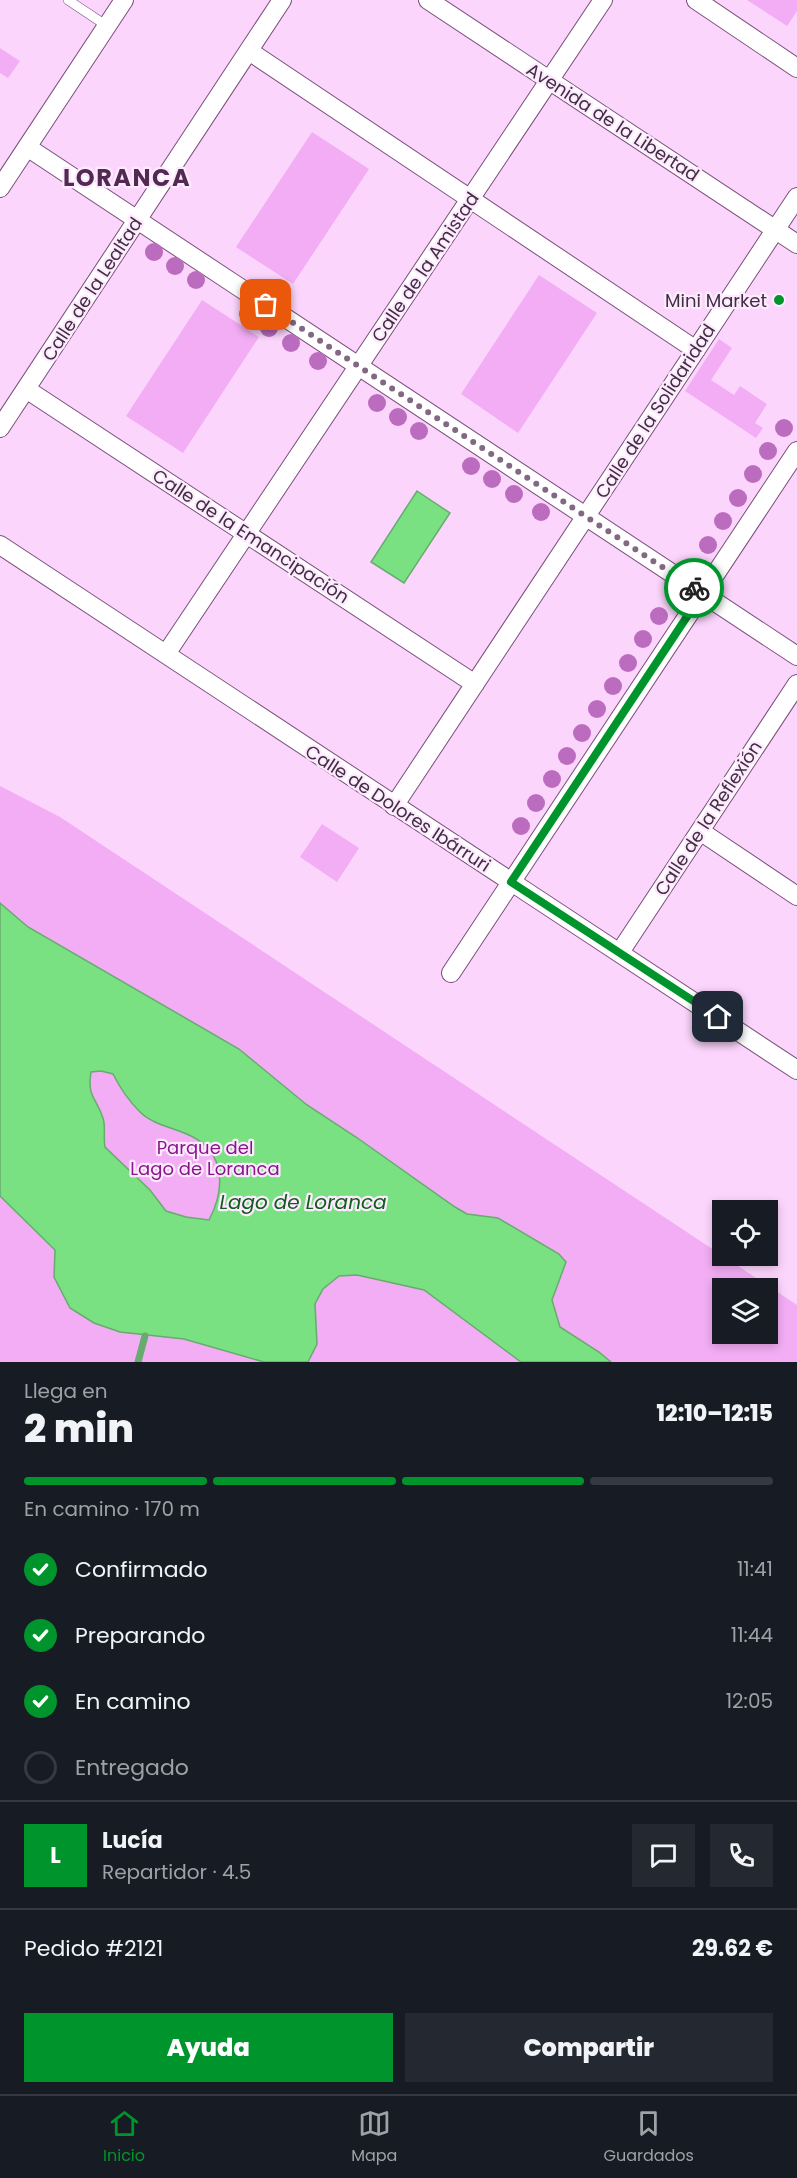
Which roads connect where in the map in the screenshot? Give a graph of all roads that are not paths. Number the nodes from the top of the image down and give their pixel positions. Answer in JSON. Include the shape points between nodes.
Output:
{"nodes":[{"id":1,"x":68,"y":0,"type":"edge"},
{"id":2,"x":124,"y":0,"type":"edge"},
{"id":3,"x":282,"y":0,"type":"edge"},
{"id":4,"x":428,"y":0,"type":"edge"},
{"id":5,"x":603,"y":0,"type":"edge"},
{"id":6,"x":696,"y":0,"type":"edge"},
{"id":7,"x":107,"y":26,"type":"junction"},
{"id":8,"x":249,"y":51,"type":"junction"},
{"id":9,"x":797,"y":68,"type":"edge"},
{"id":10,"x":549,"y":80,"type":"junction"},
{"id":11,"x":27,"y":147,"type":"junction"},
{"id":12,"x":0,"y":188,"type":"edge"},
{"id":13,"x":797,"y":197,"type":"edge"},
{"id":14,"x":470,"y":199,"type":"junction"},
{"id":15,"x":137,"y":220,"type":"junction"},
{"id":16,"x":776,"y":230,"type":"junction"},
{"id":17,"x":797,"y":244,"type":"edge"},
{"id":18,"x":696,"y":350,"type":"junction"},
{"id":19,"x":358,"y":366,"type":"junction"},
{"id":20,"x":26,"y":389,"type":"junction"},
{"id":21,"x":0,"y":428,"type":"edge"},
{"id":22,"x":797,"y":451,"type":"edge"},
{"id":23,"x":586,"y":517,"type":"junction"},
{"id":24,"x":247,"y":533,"type":"junction"},
{"id":25,"x":0,"y":545,"type":"edge"},
{"id":26,"x":702,"y":594,"type":"junction"},
{"id":27,"x":166,"y":654,"type":"junction"},
{"id":28,"x":797,"y":656,"type":"edge"},
{"id":29,"x":476,"y":684,"type":"junction"},
{"id":30,"x":797,"y":684,"type":"edge"},
{"id":31,"x":394,"y":806,"type":"junction"},
{"id":32,"x":700,"y":831,"type":"junction"},
{"id":33,"x":511,"y":882,"type":"junction"},
{"id":34,"x":797,"y":896,"type":"edge"},
{"id":35,"x":620,"y":952,"type":"junction"},
{"id":36,"x":451,"y":973,"type":"dead end"},
{"id":37,"x":797,"y":1070,"type":"edge"}],
"edges":[{"from":1,"to":7,"type":"lane"},
{"from":2,"to":7,"type":"street"},
{"from":3,"to":8,"type":"street","name":"Calle de la Lealtad"},
{"from":4,"to":10,"type":"street","name":"Avenida de la Libertad"},
{"from":5,"to":10,"type":"street","name":"Calle de la Amistad"},
{"from":6,"to":9,"type":"street"},
{"from":7,"to":11,"type":"street"},
{"from":8,"to":14,"type":"street"},
{"from":8,"to":15,"type":"street","name":"Calle de la Lealtad"},
{"from":10,"to":14,"type":"street","name":"Calle de la Amistad"},
{"from":10,"to":16,"type":"street","name":"Avenida de la Libertad"},
{"from":11,"to":12,"type":"street"},
{"from":11,"to":15,"type":"street"},
{"from":13,"to":16,"type":"street","name":"Calle de la Solidaridad"},
{"from":14,"to":18,"type":"street"},
{"from":14,"to":19,"type":"street","name":"Calle de la Amistad"},
{"from":15,"to":19,"type":"street"},
{"from":15,"to":20,"type":"street","name":"Calle de la Lealtad"},
{"from":16,"to":17,"type":"street","name":"Avenida de la Libertad"},
{"from":16,"to":18,"type":"street","name":"Calle de la Solidaridad"},
{"from":18,"to":23,"type":"street","name":"Calle de la Solidaridad"},
{"from":19,"to":23,"type":"street"},
{"from":19,"to":24,"type":"street","name":"Calle de la Amistad"},
{"from":20,"to":21,"type":"street","name":"Calle de la Lealtad"},
{"from":20,"to":24,"type":"street","name":"Calle de la Emancipación"},
{"from":22,"to":26,"type":"street"},
{"from":23,"to":26,"type":"street"},
{"from":23,"to":29,"type":"street","name":"Calle de la Solidaridad"},
{"from":24,"to":27,"type":"street","name":"Calle de la Amistad"},
{"from":24,"to":29,"type":"street","name":"Calle de la Emancipación"},
{"from":25,"to":27,"type":"street","name":"Calle de Dolores Ibárruri"},
{"from":26,"to":28,"type":"street"},
{"from":26,"to":33,"type":"street"},
{"from":27,"to":31,"type":"street","name":"Calle de Dolores Ibárruri"},
{"from":29,"to":31,"type":"street","name":"Calle de la Solidaridad"},
{"from":30,"to":32,"type":"street","name":"Calle de la Reflexión"},
{"from":31,"to":33,"type":"street","name":"Calle de Dolores Ibárruri"},
{"from":32,"to":34,"type":"street"},
{"from":32,"to":35,"type":"street","name":"Calle de la Reflexión"},
{"from":33,"to":35,"type":"street","name":"Calle de Dolores Ibárruri"},
{"from":33,"to":36,"type":"street"},
{"from":35,"to":37,"type":"street","name":"Calle de Dolores Ibárruri"}]}
